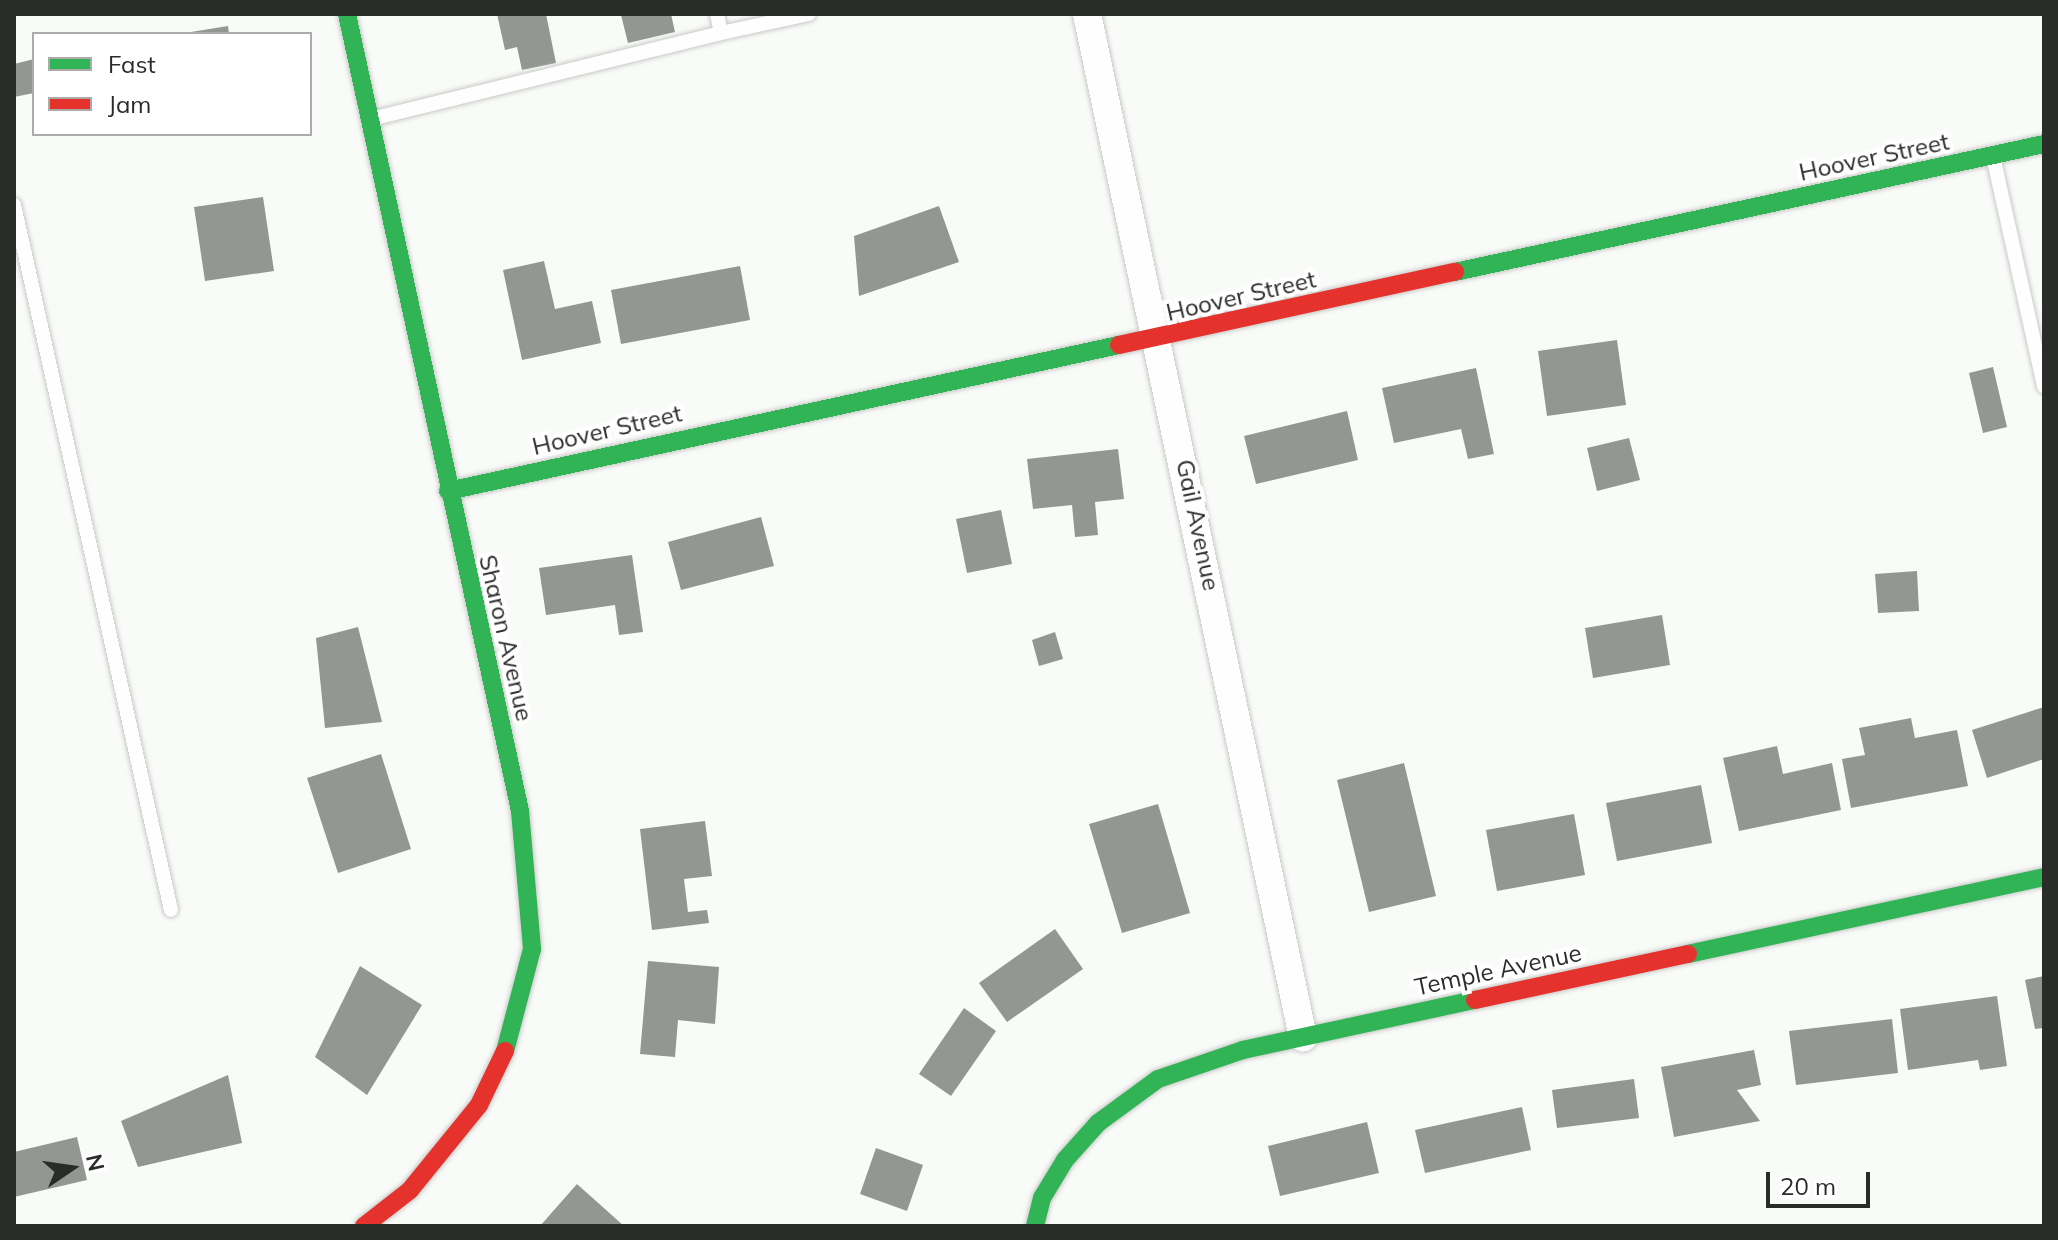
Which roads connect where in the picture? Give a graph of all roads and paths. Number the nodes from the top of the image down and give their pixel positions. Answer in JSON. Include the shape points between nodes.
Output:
{"nodes":[{"id":1,"x":347,"y":14,"type":"edge"},
{"id":2,"x":717,"y":14,"type":"edge"},
{"id":3,"x":809,"y":14,"type":"edge"},
{"id":4,"x":1087,"y":14,"type":"edge"},
{"id":5,"x":721,"y":33,"type":"junction"},
{"id":6,"x":370,"y":119,"type":"junction"},
{"id":7,"x":2044,"y":144,"type":"edge"},
{"id":8,"x":1993,"y":155,"type":"junction"},
{"id":9,"x":14,"y":205,"type":"edge"},
{"id":10,"x":1159,"y":339,"type":"junction"},
{"id":11,"x":2044,"y":386,"type":"edge"},
{"id":12,"x":448,"y":491,"type":"junction"},
{"id":13,"x":2044,"y":877,"type":"edge"},
{"id":14,"x":171,"y":910,"type":"dead end"},
{"id":15,"x":1303,"y":1037,"type":"junction"},
{"id":16,"x":364,"y":1226,"type":"edge"},
{"id":17,"x":1035,"y":1226,"type":"edge"}],
"edges":[{"from":1,"to":6,"type":"street","name":"Sharon Avenue"},
{"from":2,"to":5,"type":"lane"},
{"from":3,"to":5,"type":"lane"},
{"from":4,"to":10,"type":"street","name":"Gail Avenue"},
{"from":5,"to":6,"type":"lane"},
{"from":6,"to":12,"type":"street","name":"Sharon Avenue"},
{"from":7,"to":8,"type":"street","name":"Hoover Street"},
{"from":8,"to":10,"type":"street","name":"Hoover Street"},
{"from":8,"to":11,"type":"lane"},
{"from":9,"to":14,"type":"lane"},
{"from":10,"to":12,"type":"street","name":"Hoover Street"},
{"from":10,"to":15,"type":"street","name":"Gail Avenue"},
{"from":12,"to":16,"type":"street","name":"Sharon Avenue","via":[[520,811],[532,949],[503,1057],[479,1105],[410,1190]]},
{"from":13,"to":15,"type":"street","name":"Temple Avenue"},
{"from":15,"to":17,"type":"street","name":"Temple Avenue","via":[[1243,1050],[1158,1079],[1128,1098],[1065,1160],[1042,1198]]}]}
